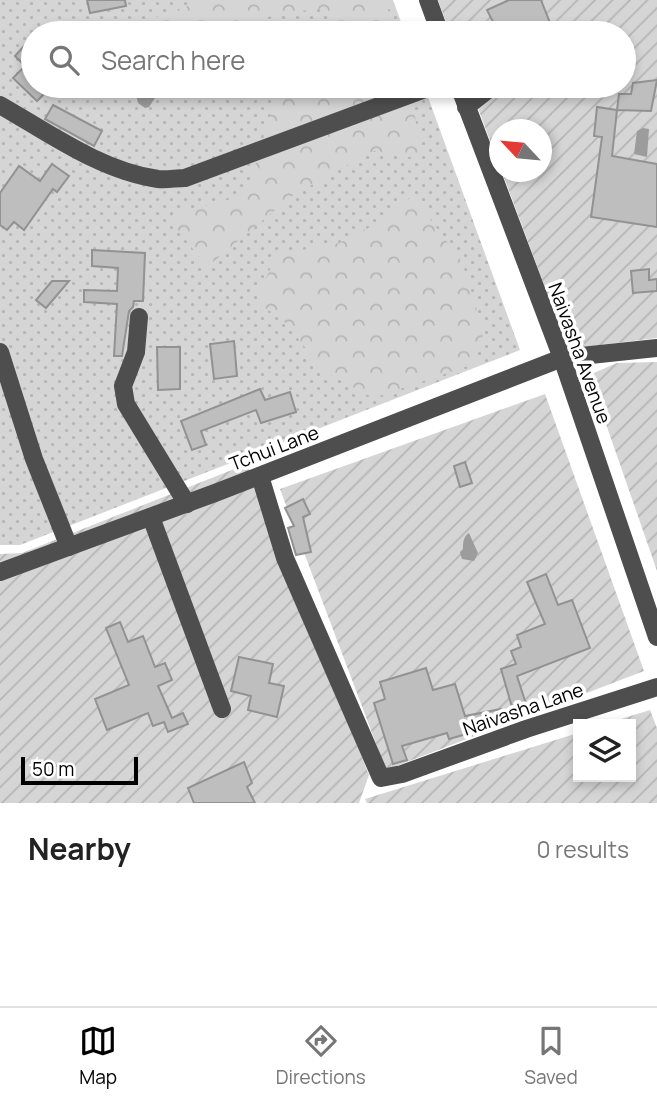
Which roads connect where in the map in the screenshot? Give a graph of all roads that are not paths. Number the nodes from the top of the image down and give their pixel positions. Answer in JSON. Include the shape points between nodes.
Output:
{"nodes":[{"id":1,"x":428,"y":0,"type":"edge"},
{"id":2,"x":436,"y":21,"type":"edge"},
{"id":3,"x":401,"y":98,"type":"edge"},
{"id":4,"x":463,"y":98,"type":"edge"},
{"id":5,"x":478,"y":98,"type":"edge"},
{"id":6,"x":0,"y":105,"type":"edge"},
{"id":7,"x":466,"y":107,"type":"junction"},
{"id":8,"x":139,"y":317,"type":"dead end"},
{"id":9,"x":657,"y":348,"type":"edge"},
{"id":10,"x":0,"y":352,"type":"edge"},
{"id":11,"x":562,"y":358,"type":"junction"},
{"id":12,"x":260,"y":476,"type":"junction"},
{"id":13,"x":187,"y":504,"type":"junction"},
{"id":14,"x":151,"y":517,"type":"junction"},
{"id":15,"x":69,"y":547,"type":"junction"},
{"id":16,"x":0,"y":572,"type":"edge"},
{"id":17,"x":657,"y":637,"type":"edge"},
{"id":18,"x":657,"y":687,"type":"edge"},
{"id":19,"x":222,"y":709,"type":"dead end"}],
"edges":[{"from":1,"to":2,"type":"street"},
{"from":3,"to":6,"type":"street","via":[[185,178],[161,179],[106,163]]},
{"from":4,"to":7,"type":"street","name":"Naivasha Avenue"},
{"from":5,"to":7,"type":"street"},
{"from":7,"to":11,"type":"street","name":"Naivasha Avenue"},
{"from":8,"to":13,"type":"street","via":[[136,352],[123,386],[125,404]]},
{"from":9,"to":11,"type":"street","name":"Tchui Lane"},
{"from":10,"to":15,"type":"street","via":[[34,459]]},
{"from":11,"to":12,"type":"street","name":"Tchui Lane"},
{"from":11,"to":17,"type":"street","name":"Naivasha Avenue"},
{"from":12,"to":13,"type":"street","name":"Tchui Lane"},
{"from":12,"to":18,"type":"street","name":"Naivasha Lane","via":[[285,558],[381,778]]},
{"from":13,"to":14,"type":"street","name":"Tchui Lane"},
{"from":14,"to":15,"type":"street","name":"Tchui Lane"},
{"from":14,"to":19,"type":"street"},
{"from":15,"to":16,"type":"street","name":"Tchui Lane"}]}
